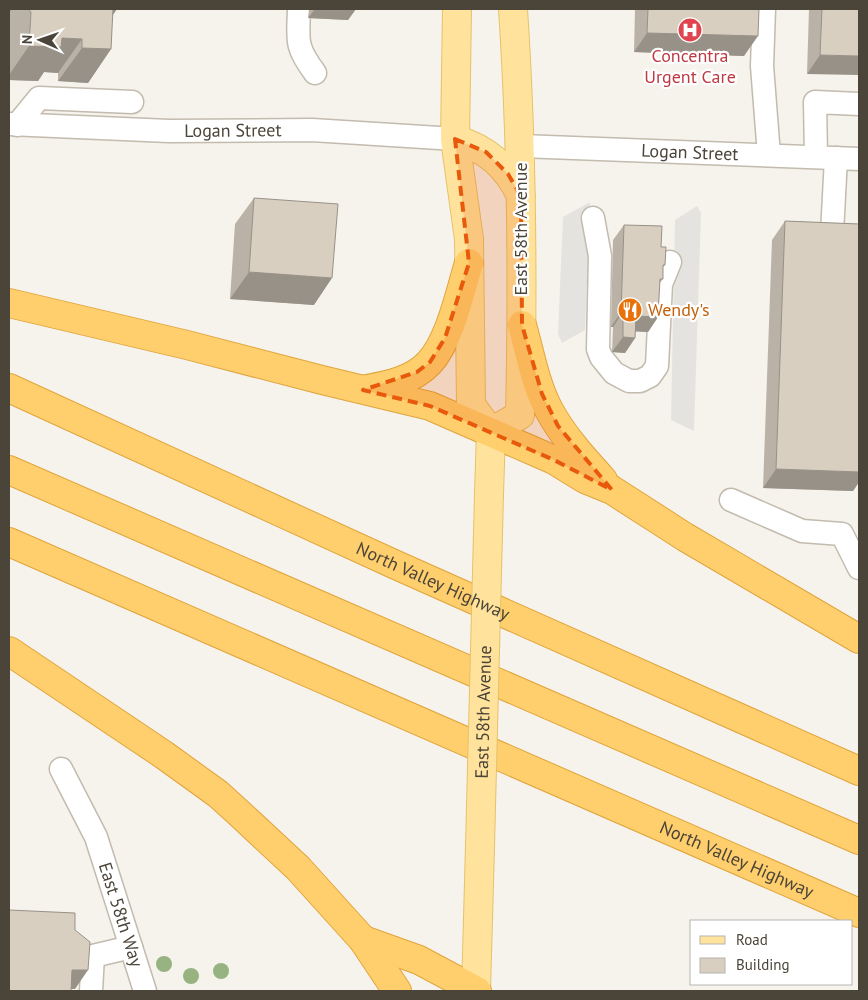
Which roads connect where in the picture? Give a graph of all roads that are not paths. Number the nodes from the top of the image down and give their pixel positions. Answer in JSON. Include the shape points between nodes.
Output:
{"nodes":[{"id":1,"x":299,"y":9,"type":"edge"},
{"id":2,"x":457,"y":9,"type":"edge"},
{"id":3,"x":513,"y":9,"type":"edge"},
{"id":4,"x":764,"y":9,"type":"edge"},
{"id":5,"x":315,"y":74,"type":"dead end"},
{"id":6,"x":132,"y":102,"type":"dead end"},
{"id":7,"x":859,"y":104,"type":"edge"},
{"id":8,"x":13,"y":124,"type":"edge"},
{"id":9,"x":455,"y":138,"type":"junction"},
{"id":10,"x":521,"y":146,"type":"junction"},
{"id":11,"x":769,"y":155,"type":"junction"},
{"id":12,"x":826,"y":158,"type":"junction"},
{"id":13,"x":859,"y":159,"type":"edge"},
{"id":14,"x":520,"y":196,"type":"junction"},
{"id":15,"x":593,"y":218,"type":"dead end"},
{"id":16,"x":832,"y":233,"type":"edge"},
{"id":17,"x":670,"y":262,"type":"dead end"},
{"id":18,"x":469,"y":263,"type":"junction"},
{"id":19,"x":9,"y":303,"type":"edge"},
{"id":20,"x":522,"y":325,"type":"junction"},
{"id":21,"x":9,"y":388,"type":"edge"},
{"id":22,"x":363,"y":390,"type":"junction"},
{"id":23,"x":491,"y":432,"type":"junction"},
{"id":24,"x":9,"y":470,"type":"edge"},
{"id":25,"x":612,"y":490,"type":"junction"},
{"id":26,"x":731,"y":500,"type":"dead end"},
{"id":27,"x":9,"y":542,"type":"edge"},
{"id":28,"x":859,"y":568,"type":"edge"},
{"id":29,"x":859,"y":639,"type":"edge"},
{"id":30,"x":9,"y":651,"type":"edge"},
{"id":31,"x":61,"y":768,"type":"dead end"},
{"id":32,"x":859,"y":771,"type":"edge"},
{"id":33,"x":859,"y":840,"type":"edge"},
{"id":34,"x":859,"y":913,"type":"edge"},
{"id":35,"x":363,"y":940,"type":"junction"},
{"id":36,"x":131,"y":946,"type":"junction"},
{"id":37,"x":91,"y":991,"type":"edge"},
{"id":38,"x":145,"y":991,"type":"edge"},
{"id":39,"x":397,"y":991,"type":"edge"},
{"id":40,"x":476,"y":991,"type":"edge"}],
"edges":[{"from":1,"to":5,"type":"street","via":[[300,51]]},
{"from":2,"to":9,"type":"main road"},
{"from":3,"to":10,"type":"main road","name":"East 58th Avenue"},
{"from":4,"to":11,"type":"street","via":[[762,66]]},
{"from":6,"to":8,"type":"street","via":[[39,98]]},
{"from":7,"to":12,"type":"street","via":[[815,102]]},
{"from":8,"to":9,"type":"street","name":"Logan Street","via":[[169,131],[312,130]]},
{"from":9,"to":14,"type":"main road","via":[[486,152],[508,174]]},
{"from":9,"to":18,"type":"main road","via":[[469,239]]},
{"from":10,"to":11,"type":"street","name":"Logan Street"},
{"from":10,"to":14,"type":"main road","name":"East 58th Avenue"},
{"from":11,"to":12,"type":"street","name":"Logan Street"},
{"from":12,"to":13,"type":"street","name":"Logan Street"},
{"from":12,"to":16,"type":"street"},
{"from":14,"to":20,"type":"main road","name":"East 58th Avenue"},
{"from":15,"to":17,"type":"street","via":[[600,256],[598,349],[605,364],[629,381],[640,381],[650,376],[657,366],[661,284]]},
{"from":18,"to":22,"type":"highway","via":[[445,338],[430,362],[401,381]]},
{"from":18,"to":23,"type":"main road","via":[[471,405]]},
{"from":19,"to":22,"type":"highway"},
{"from":20,"to":23,"type":"main road","name":"East 58th Avenue","via":[[520,415]]},
{"from":20,"to":25,"type":"highway","via":[[548,409],[570,442]]},
{"from":21,"to":32,"type":"highway","name":"North Valley Highway"},
{"from":22,"to":23,"type":"highway","via":[[430,406]]},
{"from":23,"to":25,"type":"highway"},
{"from":23,"to":40,"type":"main road","name":"East 58th Avenue","bridge":true},
{"from":24,"to":33,"type":"highway"},
{"from":25,"to":29,"type":"highway"},
{"from":26,"to":28,"type":"street","via":[[802,531],[842,534]]},
{"from":27,"to":34,"type":"highway","name":"North Valley Highway"},
{"from":30,"to":35,"type":"highway","via":[[218,794],[298,868]]},
{"from":31,"to":36,"type":"street","name":"East 58th Way","via":[[96,837]]},
{"from":35,"to":39,"type":"highway"},
{"from":35,"to":40,"type":"highway","via":[[419,960]]},
{"from":36,"to":37,"type":"street","via":[[92,956]]},
{"from":36,"to":38,"type":"street","name":"East 58th Way"}]}
